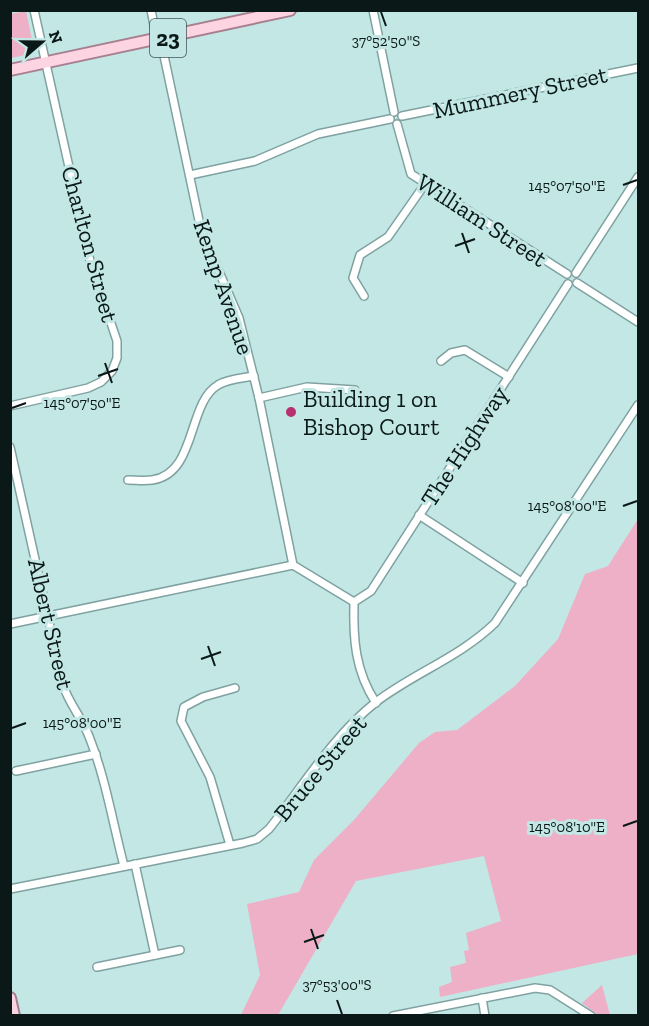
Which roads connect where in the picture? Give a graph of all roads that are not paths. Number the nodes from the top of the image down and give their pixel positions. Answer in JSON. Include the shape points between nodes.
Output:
{"nodes":[{"id":1,"x":34,"y":10,"type":"edge"},
{"id":2,"x":150,"y":10,"type":"edge"},
{"id":3,"x":290,"y":10,"type":"edge"},
{"id":4,"x":373,"y":10,"type":"edge"},
{"id":5,"x":266,"y":13,"type":"edge"},
{"id":6,"x":157,"y":40,"type":"junction"},
{"id":7,"x":45,"y":62,"type":"junction"},
{"id":8,"x":639,"y":68,"type":"edge"},
{"id":9,"x":10,"y":70,"type":"edge"},
{"id":10,"x":394,"y":112,"type":"junction"},
{"id":11,"x":402,"y":117,"type":"junction"},
{"id":12,"x":390,"y":119,"type":"junction"},
{"id":13,"x":398,"y":124,"type":"junction"},
{"id":14,"x":190,"y":175,"type":"junction"},
{"id":15,"x":639,"y":177,"type":"edge"},
{"id":16,"x":425,"y":184,"type":"junction"},
{"id":17,"x":576,"y":273,"type":"junction"},
{"id":18,"x":567,"y":274,"type":"junction"},
{"id":19,"x":577,"y":283,"type":"junction"},
{"id":20,"x":568,"y":284,"type":"junction"},
{"id":21,"x":364,"y":296,"type":"dead end"},
{"id":22,"x":639,"y":322,"type":"edge"},
{"id":23,"x":441,"y":361,"type":"dead end"},
{"id":24,"x":254,"y":376,"type":"junction"},
{"id":25,"x":508,"y":377,"type":"junction"},
{"id":26,"x":355,"y":390,"type":"dead end"},
{"id":27,"x":259,"y":398,"type":"junction"},
{"id":28,"x":639,"y":405,"type":"edge"},
{"id":29,"x":10,"y":406,"type":"edge"},
{"id":30,"x":10,"y":447,"type":"edge"},
{"id":31,"x":128,"y":480,"type":"dead end"},
{"id":32,"x":419,"y":515,"type":"junction"},
{"id":33,"x":293,"y":565,"type":"junction"},
{"id":34,"x":523,"y":583,"type":"junction"},
{"id":35,"x":354,"y":602,"type":"junction"},
{"id":36,"x":48,"y":617,"type":"junction"},
{"id":37,"x":10,"y":624,"type":"edge"},
{"id":38,"x":235,"y":688,"type":"dead end"},
{"id":39,"x":376,"y":703,"type":"junction"},
{"id":40,"x":96,"y":754,"type":"junction"},
{"id":41,"x":16,"y":771,"type":"dead end"},
{"id":42,"x":230,"y":845,"type":"junction"},
{"id":43,"x":135,"y":864,"type":"junction"},
{"id":44,"x":124,"y":866,"type":"junction"},
{"id":45,"x":10,"y":889,"type":"edge"},
{"id":46,"x":180,"y":950,"type":"dead end"},
{"id":47,"x":154,"y":955,"type":"junction"},
{"id":48,"x":97,"y":967,"type":"dead end"},
{"id":49,"x":10,"y":998,"type":"edge"},
{"id":50,"x":482,"y":998,"type":"junction"},
{"id":51,"x":14,"y":1016,"type":"edge"},
{"id":52,"x":393,"y":1016,"type":"edge"},
{"id":53,"x":485,"y":1016,"type":"edge"},
{"id":54,"x":591,"y":1016,"type":"edge"}],
"edges":[{"from":1,"to":7,"type":"street","name":"Charlton Street"},
{"from":2,"to":6,"type":"street","name":"Kemp Avenue"},
{"from":3,"to":5,"type":"main road","number":"23"},
{"from":4,"to":10,"type":"street"},
{"from":5,"to":6,"type":"main road","number":"23"},
{"from":6,"to":7,"type":"main road","number":"23"},
{"from":6,"to":14,"type":"street","name":"Kemp Avenue","via":[[163,51]]},
{"from":7,"to":9,"type":"main road","number":"23"},
{"from":7,"to":29,"type":"street","name":"Charlton Street","via":[[90,261],[117,341],[117,358],[112,371],[88,388]]},
{"from":8,"to":11,"type":"street","name":"Mummery Street"},
{"from":10,"to":11,"type":"street"},
{"from":10,"to":12,"type":"street"},
{"from":11,"to":13,"type":"street"},
{"from":12,"to":13,"type":"street"},
{"from":12,"to":14,"type":"street","via":[[318,134],[255,161]]},
{"from":13,"to":16,"type":"street","name":"William Street","via":[[407,168]]},
{"from":14,"to":24,"type":"street","name":"Kemp Avenue","via":[[201,230],[239,318]]},
{"from":15,"to":17,"type":"street"},
{"from":16,"to":18,"type":"street","name":"William Street"},
{"from":16,"to":21,"type":"street","via":[[388,237],[360,255],[353,278]]},
{"from":17,"to":18,"type":"street"},
{"from":17,"to":19,"type":"street"},
{"from":18,"to":20,"type":"street"},
{"from":19,"to":20,"type":"street"},
{"from":19,"to":22,"type":"street"},
{"from":20,"to":25,"type":"street","name":"The Highway"},
{"from":23,"to":25,"type":"street","via":[[451,353],[465,350]]},
{"from":24,"to":27,"type":"street","name":"Kemp Avenue"},
{"from":24,"to":31,"type":"street","via":[[218,385],[208,396],[188,446],[172,468],[153,480]]},
{"from":25,"to":32,"type":"street","name":"The Highway"},
{"from":26,"to":27,"type":"street","via":[[307,387]]},
{"from":27,"to":33,"type":"street","name":"Kemp Avenue"},
{"from":28,"to":34,"type":"street","name":"Bruce Street"},
{"from":30,"to":36,"type":"street","name":"Albert Street"},
{"from":32,"to":34,"type":"street"},
{"from":32,"to":35,"type":"street","name":"The Highway","via":[[371,591]]},
{"from":33,"to":35,"type":"street"},
{"from":33,"to":36,"type":"street"},
{"from":34,"to":39,"type":"street","name":"Bruce Street","via":[[486,632]]},
{"from":35,"to":39,"type":"street","via":[[357,663]]},
{"from":36,"to":37,"type":"street"},
{"from":36,"to":40,"type":"street","name":"Albert Street","via":[[67,697],[84,721]]},
{"from":38,"to":42,"type":"street","via":[[192,701],[183,707],[181,721],[210,777]]},
{"from":39,"to":42,"type":"street","name":"Bruce Street","via":[[333,744],[269,829],[257,839]]},
{"from":40,"to":41,"type":"street"},
{"from":40,"to":44,"type":"street","name":"Albert Street"},
{"from":42,"to":43,"type":"street","name":"Bruce Street"},
{"from":43,"to":44,"type":"street","name":"Bruce Street"},
{"from":43,"to":47,"type":"street"},
{"from":44,"to":45,"type":"street","name":"Bruce Street"},
{"from":46,"to":47,"type":"street"},
{"from":47,"to":48,"type":"street"},
{"from":49,"to":51,"type":"main road"},
{"from":50,"to":52,"type":"street"},
{"from":50,"to":53,"type":"street"},
{"from":50,"to":54,"type":"street","via":[[519,989],[550,990]]}]}
